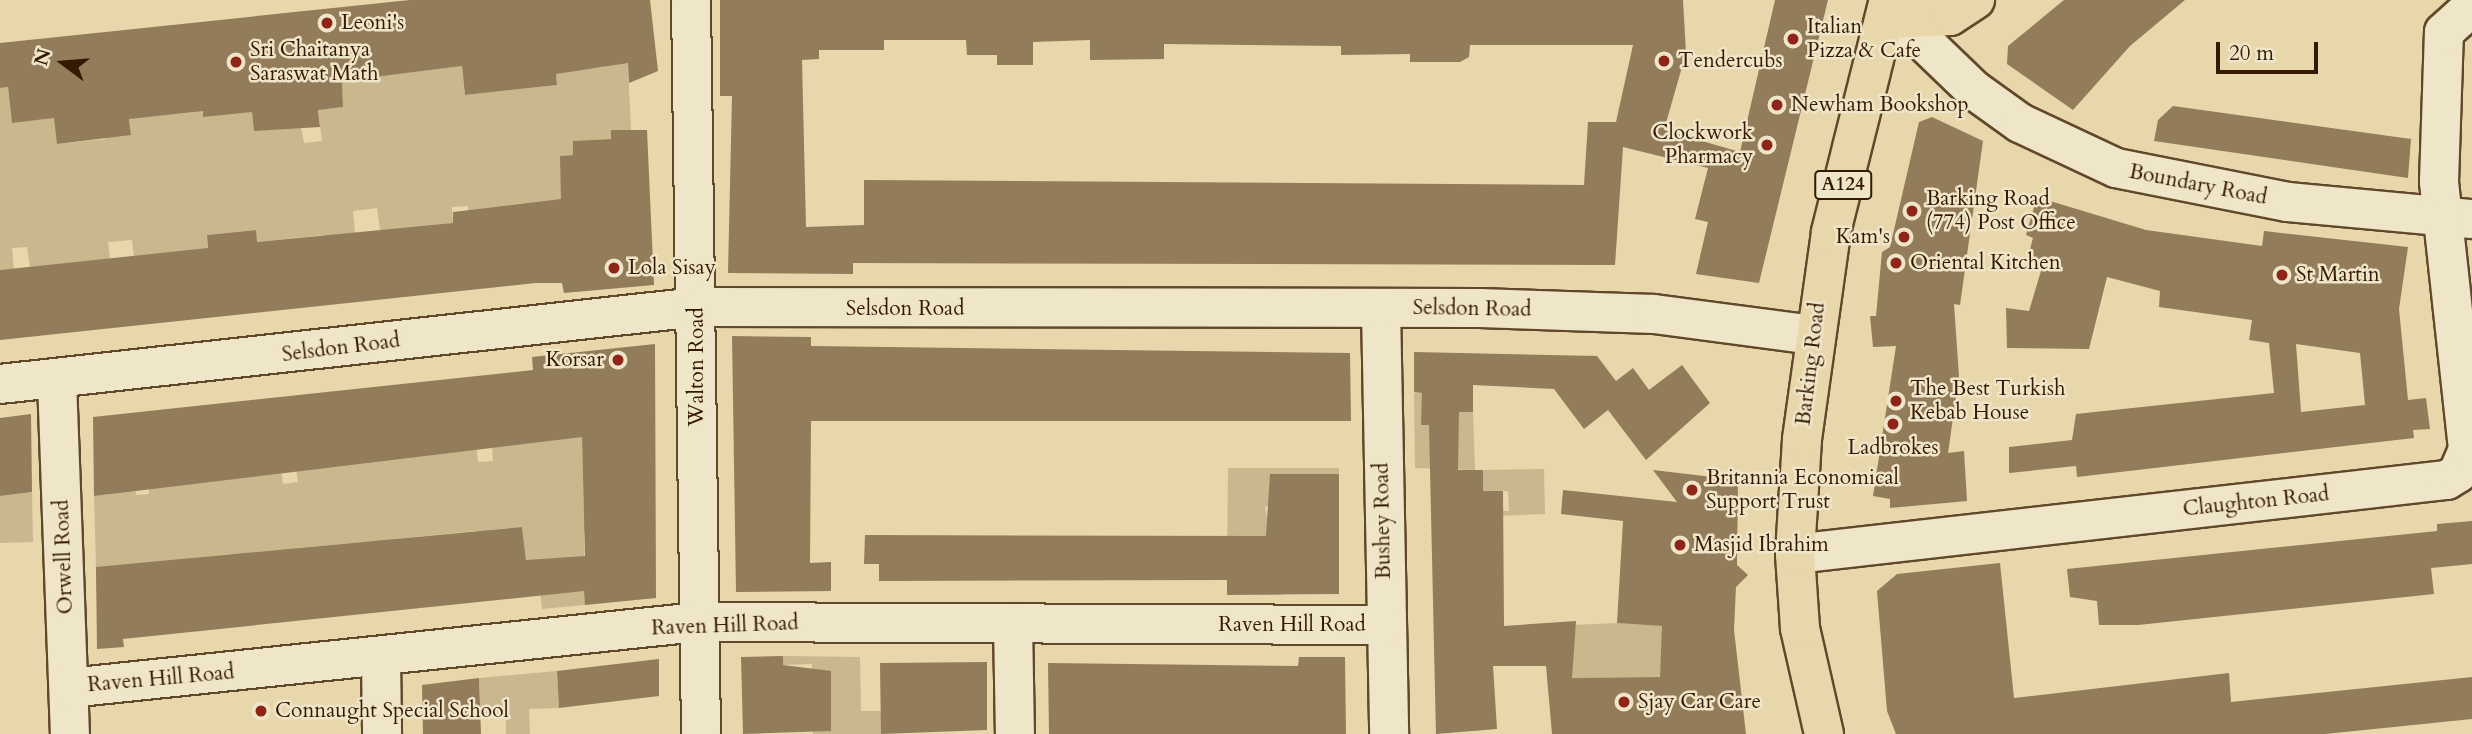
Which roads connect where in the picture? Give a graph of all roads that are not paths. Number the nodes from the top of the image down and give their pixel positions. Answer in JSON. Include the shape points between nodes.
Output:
{"nodes":[{"id":1,"x":691,"y":0,"type":"edge"},
{"id":2,"x":1975,"y":0,"type":"edge"},
{"id":3,"x":2472,"y":8,"type":"edge"},
{"id":4,"x":1888,"y":9,"type":"edge"},
{"id":5,"x":2456,"y":219,"type":"edge"},
{"id":6,"x":697,"y":307,"type":"junction"},
{"id":7,"x":1381,"y":308,"type":"junction"},
{"id":8,"x":1813,"y":335,"type":"junction"},
{"id":9,"x":57,"y":381,"type":"junction"},
{"id":10,"x":0,"y":384,"type":"edge"},
{"id":11,"x":1795,"y":554,"type":"junction"},
{"id":12,"x":698,"y":622,"type":"junction"},
{"id":13,"x":1013,"y":623,"type":"junction"},
{"id":14,"x":1384,"y":625,"type":"junction"},
{"id":15,"x":380,"y":658,"type":"junction"},
{"id":16,"x":69,"y":688,"type":"junction"},
{"id":17,"x":70,"y":734,"type":"edge"},
{"id":18,"x":382,"y":734,"type":"edge"},
{"id":19,"x":701,"y":734,"type":"edge"},
{"id":20,"x":1015,"y":734,"type":"edge"},
{"id":21,"x":1389,"y":734,"type":"edge"},
{"id":22,"x":1824,"y":734,"type":"edge"}],
"edges":[{"from":1,"to":6,"type":"street","name":"Walton Road"},
{"from":2,"to":4,"type":"main road","via":[[1950,16]]},
{"from":3,"to":5,"type":"street","via":[[2444,32]]},
{"from":4,"to":5,"type":"street","name":"Boundary Road","via":[[1974,90],[2021,123],[2094,161],[2187,186]]},
{"from":4,"to":8,"type":"main road","name":"Barking Road","number":"A124","via":[[1831,232]]},
{"from":5,"to":11,"type":"street","name":"Claughton Road","via":[[2468,449],[2463,466],[2448,480]]},
{"from":6,"to":7,"type":"street","name":"Selsdon Road"},
{"from":6,"to":9,"type":"street","name":"Selsdon Road"},
{"from":6,"to":12,"type":"street","name":"Walton Road"},
{"from":7,"to":8,"type":"street","name":"Selsdon Road","via":[[1654,314]]},
{"from":7,"to":14,"type":"street","name":"Bushey Road"},
{"from":8,"to":11,"type":"main road","name":"Barking Road","number":"A124"},
{"from":9,"to":10,"type":"street","name":"Selsdon Road"},
{"from":9,"to":16,"type":"street","name":"Orwell Road"},
{"from":11,"to":22,"type":"main road","name":"Barking Road","number":"A124","via":[[1800,628]]},
{"from":12,"to":13,"type":"street","name":"Raven Hill Road"},
{"from":12,"to":15,"type":"street","name":"Raven Hill Road"},
{"from":12,"to":19,"type":"street","name":"Walton Road"},
{"from":13,"to":14,"type":"street","name":"Raven Hill Road"},
{"from":13,"to":20,"type":"street"},
{"from":14,"to":21,"type":"street","name":"Bushey Road"},
{"from":15,"to":16,"type":"street","name":"Raven Hill Road"},
{"from":15,"to":18,"type":"street"},
{"from":16,"to":17,"type":"street","name":"Orwell Road"}]}
